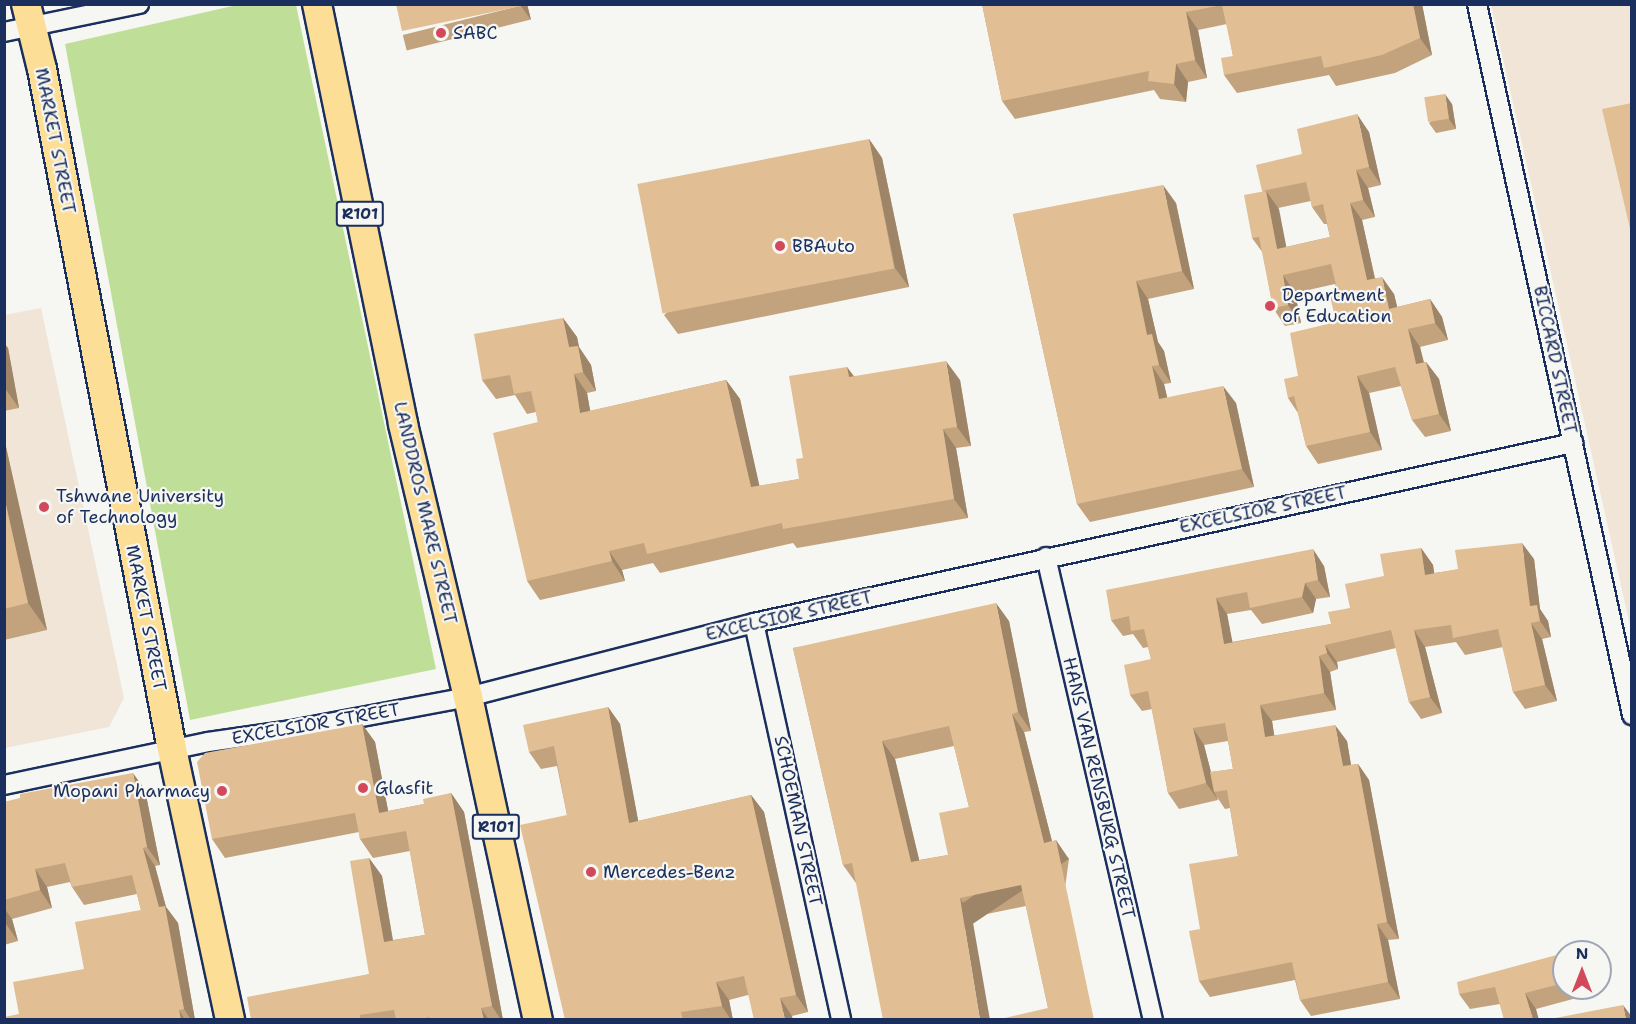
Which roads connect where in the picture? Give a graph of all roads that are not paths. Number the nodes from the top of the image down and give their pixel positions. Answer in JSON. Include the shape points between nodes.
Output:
{"nodes":[{"id":1,"x":139,"y":4,"type":"edge"},
{"id":2,"x":317,"y":4,"type":"edge"},
{"id":3,"x":1477,"y":4,"type":"edge"},
{"id":4,"x":21,"y":21,"type":"edge"},
{"id":5,"x":1573,"y":443,"type":"junction"},
{"id":6,"x":1046,"y":557,"type":"junction"},
{"id":7,"x":754,"y":623,"type":"junction"},
{"id":8,"x":468,"y":697,"type":"junction"},
{"id":9,"x":1632,"y":715,"type":"edge"},
{"id":10,"x":172,"y":748,"type":"junction"},
{"id":11,"x":4,"y":786,"type":"edge"},
{"id":12,"x":230,"y":1020,"type":"edge"},
{"id":13,"x":538,"y":1020,"type":"edge"},
{"id":14,"x":841,"y":1020,"type":"edge"},
{"id":15,"x":1153,"y":1020,"type":"edge"}],
"edges":[{"from":1,"to":4,"type":"street"},
{"from":2,"to":8,"type":"main road","name":"LANDDROS MARE STREET","number":"R101","via":[[403,424]]},
{"from":3,"to":5,"type":"street","name":"BICCARD STREET"},
{"from":4,"to":10,"type":"main road","name":"MARKET STREET"},
{"from":5,"to":6,"type":"street","name":"EXCELSIOR STREET"},
{"from":5,"to":9,"type":"street","name":"BICCARD STREET"},
{"from":6,"to":7,"type":"street","name":"EXCELSIOR STREET"},
{"from":6,"to":15,"type":"street","name":"HANS VAN RENSBURG STREET"},
{"from":7,"to":8,"type":"street","name":"EXCELSIOR STREET"},
{"from":7,"to":14,"type":"street","name":"SCHOEMAN STREET"},
{"from":8,"to":10,"type":"street","name":"EXCELSIOR STREET"},
{"from":8,"to":13,"type":"main road","name":"LANDDROS MARE STREET","number":"R101"},
{"from":10,"to":11,"type":"street","name":"EXCELSIOR STREET"},
{"from":10,"to":12,"type":"main road","name":"MARKET STREET"}]}
